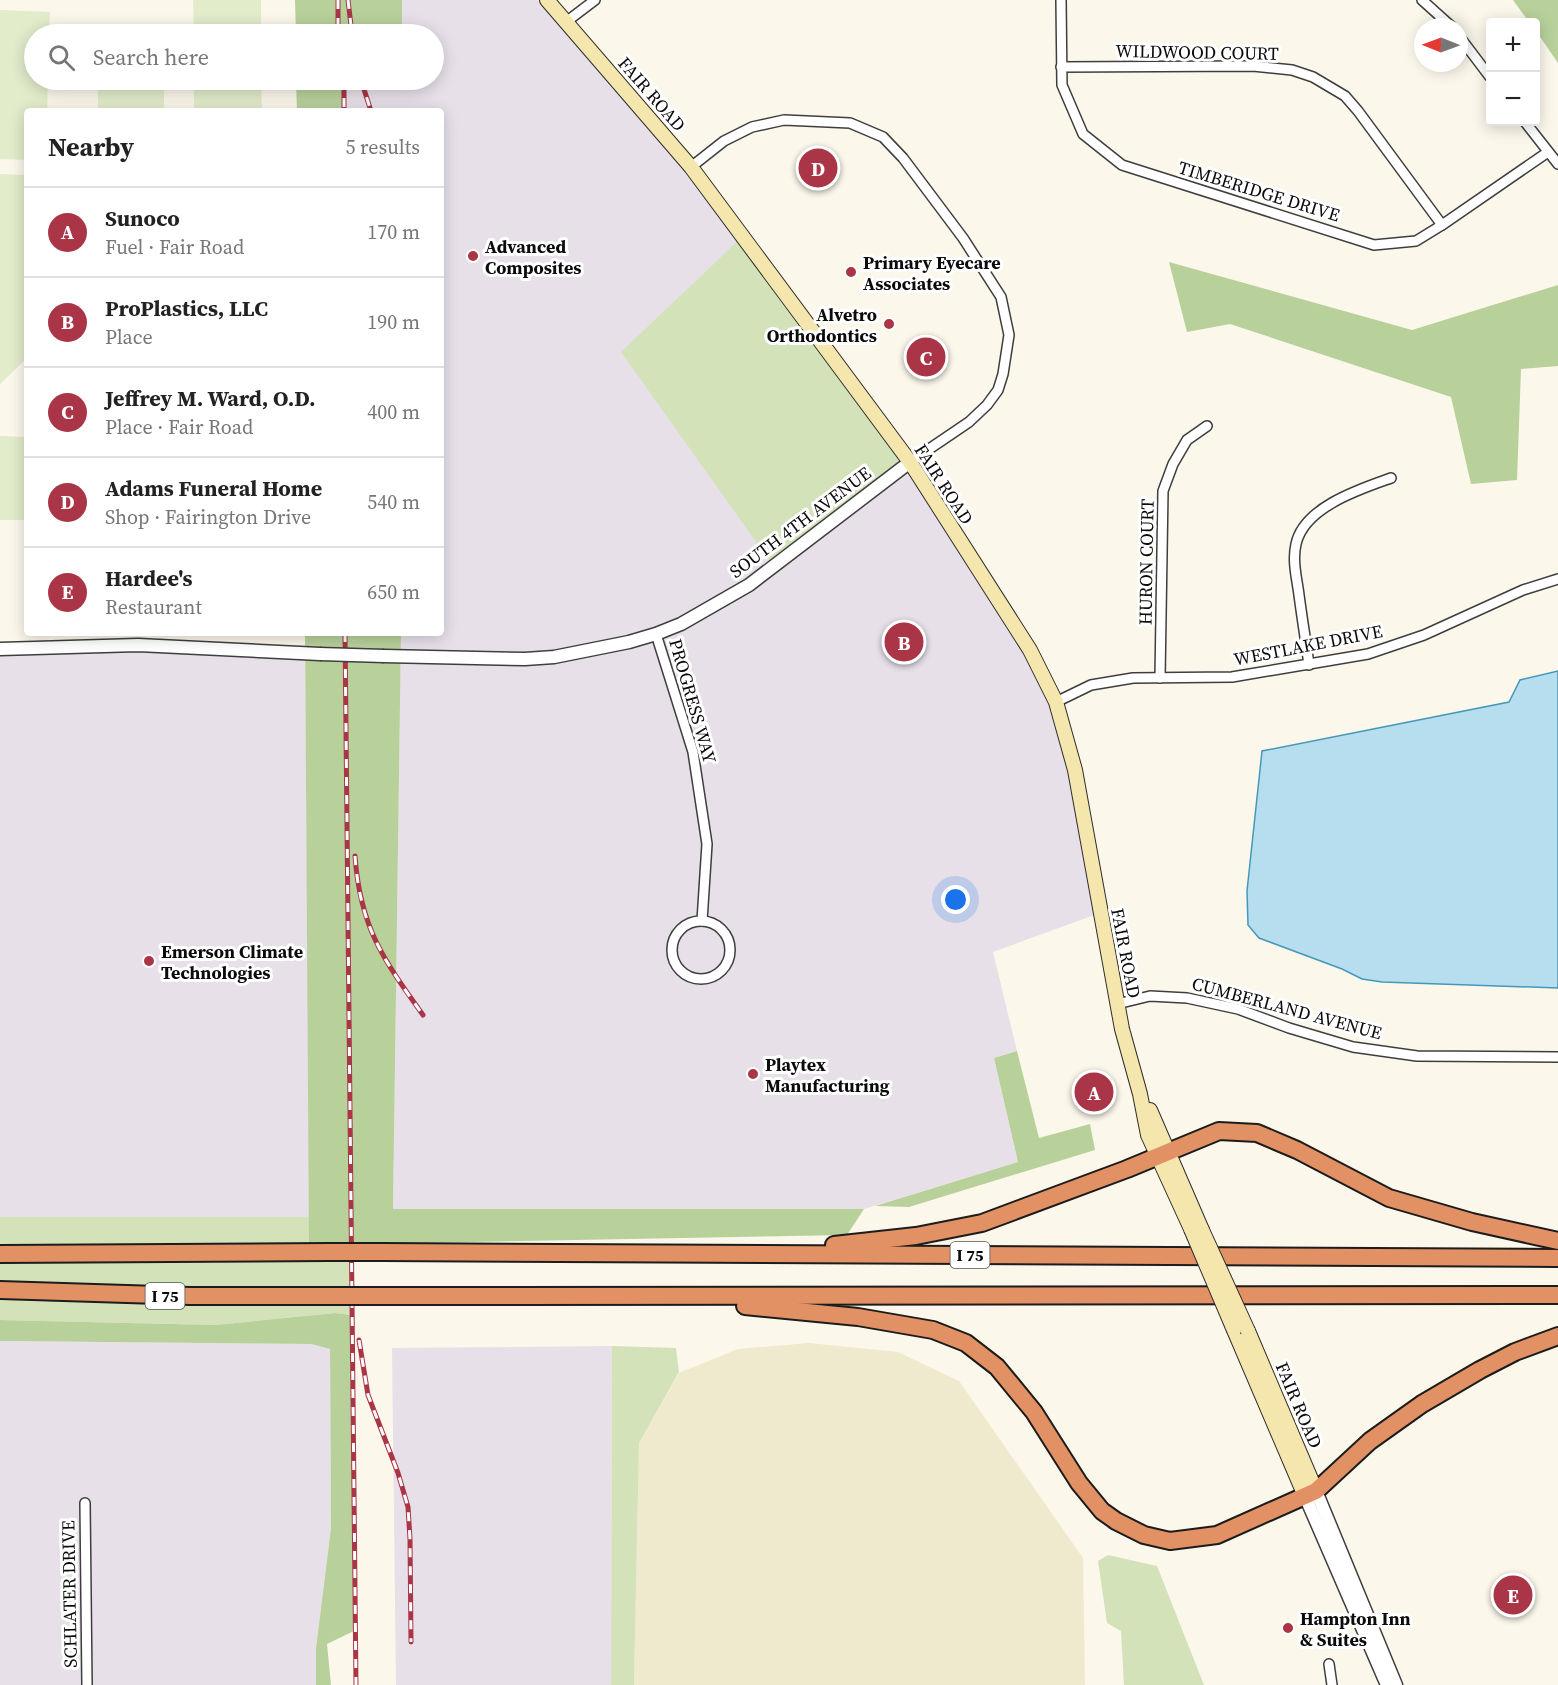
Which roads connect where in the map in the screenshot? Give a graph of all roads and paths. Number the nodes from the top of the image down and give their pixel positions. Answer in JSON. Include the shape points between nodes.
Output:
{"nodes":[{"id":1,"x":547,"y":0,"type":"edge"},
{"id":2,"x":595,"y":0,"type":"edge"},
{"id":3,"x":1061,"y":0,"type":"edge"},
{"id":4,"x":1422,"y":0,"type":"edge"},
{"id":5,"x":1442,"y":18,"type":"edge"},
{"id":6,"x":566,"y":22,"type":"junction"},
{"id":7,"x":1468,"y":48,"type":"edge"},
{"id":8,"x":1061,"y":68,"type":"junction"},
{"id":9,"x":1487,"y":72,"type":"edge"},
{"id":10,"x":1528,"y":126,"type":"edge"},
{"id":11,"x":1548,"y":152,"type":"junction"},
{"id":12,"x":1558,"y":165,"type":"edge"},
{"id":13,"x":691,"y":167,"type":"junction"},
{"id":14,"x":1442,"y":225,"type":"junction"},
{"id":15,"x":1207,"y":426,"type":"dead end"},
{"id":16,"x":910,"y":462,"type":"junction"},
{"id":17,"x":1391,"y":478,"type":"dead end"},
{"id":18,"x":1558,"y":579,"type":"edge"},
{"id":19,"x":656,"y":634,"type":"junction"},
{"id":20,"x":0,"y":649,"type":"edge"},
{"id":21,"x":1309,"y":665,"type":"junction"},
{"id":22,"x":1160,"y":678,"type":"junction"},
{"id":23,"x":1056,"y":702,"type":"junction"},
{"id":24,"x":702,"y":921,"type":"junction"},
{"id":25,"x":1117,"y":1004,"type":"junction"},
{"id":26,"x":1558,"y":1057,"type":"edge"},
{"id":27,"x":1163,"y":1154,"type":"junction"},
{"id":28,"x":1196,"y":1230,"type":"junction"},
{"id":29,"x":1558,"y":1241,"type":"edge"},
{"id":30,"x":646,"y":1253,"type":"junction"},
{"id":31,"x":0,"y":1254,"type":"edge"},
{"id":32,"x":1558,"y":1258,"type":"edge"},
{"id":33,"x":0,"y":1290,"type":"edge"},
{"id":34,"x":1558,"y":1295,"type":"edge"},
{"id":35,"x":607,"y":1296,"type":"junction"},
{"id":36,"x":1558,"y":1336,"type":"edge"},
{"id":37,"x":1310,"y":1494,"type":"junction"},
{"id":38,"x":85,"y":1503,"type":"dead end"},
{"id":39,"x":1329,"y":1664,"type":"dead end"},
{"id":40,"x":87,"y":1685,"type":"edge"},
{"id":41,"x":1332,"y":1685,"type":"edge"},
{"id":42,"x":1387,"y":1685,"type":"edge"},
{"id":43,"x":1396,"y":1685,"type":"edge"}],
"edges":[{"from":1,"to":6,"type":"main road","name":"FAIR ROAD"},
{"from":2,"to":6,"type":"street"},
{"from":3,"to":8,"type":"street","name":"TIMBERIDGE DRIVE"},
{"from":4,"to":5,"type":"street"},
{"from":6,"to":13,"type":"main road","name":"FAIR ROAD"},
{"from":7,"to":9,"type":"street"},
{"from":8,"to":14,"type":"street","name":"WILDWOOD COURT","via":[[1253,66],[1292,70],[1312,77],[1345,96]]},
{"from":8,"to":14,"type":"street","name":"TIMBERIDGE DRIVE","via":[[1062,85],[1083,134],[1122,165],[1374,244],[1416,241]]},
{"from":10,"to":11,"type":"street"},
{"from":11,"to":12,"type":"street"},
{"from":11,"to":14,"type":"street","name":"TIMBERIDGE DRIVE"},
{"from":13,"to":16,"type":"main road","name":"FAIR ROAD"},
{"from":13,"to":16,"type":"street","via":[[724,141],[752,127],[784,120],[850,123],[883,137],[956,229],[1001,297],[1009,335],[1003,374],[987,405]]},
{"from":15,"to":22,"type":"street","name":"HURON COURT","via":[[1187,440],[1163,491]]},
{"from":16,"to":19,"type":"street","name":"SOUTH 4TH AVENUE","via":[[748,585]]},
{"from":16,"to":23,"type":"main road","name":"FAIR ROAD","via":[[1030,650]]},
{"from":17,"to":21,"type":"street","via":[[1350,493],[1320,511],[1296,543],[1294,562]]},
{"from":18,"to":21,"type":"street","name":"WESTLAKE DRIVE","via":[[1523,590],[1424,636],[1368,654]]},
{"from":19,"to":20,"type":"street","name":"SOUTH 4TH AVENUE","bridge":true,"via":[[554,657],[525,659],[138,645]]},
{"from":19,"to":24,"type":"street","name":"PROGRESS WAY","via":[[693,752],[708,844]]},
{"from":21,"to":22,"type":"street","name":"WESTLAKE DRIVE","via":[[1232,677]]},
{"from":22,"to":23,"type":"street","name":"WESTLAKE DRIVE","via":[[1091,685]]},
{"from":23,"to":25,"type":"main road","name":"FAIR ROAD","via":[[1075,770]]},
{"from":24,"to":24,"type":"street","via":[[684,926],[673,942],[674,962],[691,979],[718,975],[729,960],[731,949],[722,929]]},
{"from":25,"to":26,"type":"street","name":"CUMBERLAND AVENUE","via":[[1150,996],[1187,998],[1238,1009],[1353,1047],[1417,1056]]},
{"from":25,"to":27,"type":"main road","name":"FAIR ROAD","via":[[1135,1075]]},
{"from":27,"to":28,"type":"main road","name":"FAIR ROAD"},
{"from":27,"to":29,"type":"highway","via":[[1219,1131],[1257,1133],[1389,1198]]},
{"from":27,"to":30,"type":"highway","via":[[982,1223],[916,1236],[830,1245]]},
{"from":28,"to":37,"type":"main road","name":"FAIR ROAD","bridge":true,"via":[[1234,1330]]},
{"from":28,"to":37,"type":"main road","name":"FAIR ROAD","bridge":true,"via":[[1248,1331]]},
{"from":30,"to":31,"type":"highway","number":"I 75","bridge":true},
{"from":30,"to":32,"type":"highway","number":"I 75"},
{"from":33,"to":35,"type":"highway","number":"I 75","bridge":true,"via":[[190,1296]]},
{"from":34,"to":35,"type":"highway","number":"I 75"},
{"from":35,"to":37,"type":"highway","via":[[858,1317],[933,1330],[966,1343],[997,1367],[1034,1412],[1079,1484],[1102,1510],[1144,1535],[1170,1541],[1218,1535]]},
{"from":36,"to":37,"type":"highway","via":[[1480,1370],[1422,1404],[1370,1441]]},
{"from":37,"to":42,"type":"street","name":"FAIR ROAD"},
{"from":37,"to":43,"type":"street","name":"FAIR ROAD"},
{"from":38,"to":40,"type":"street","name":"SCHLATER DRIVE"},
{"from":39,"to":41,"type":"street"}]}
